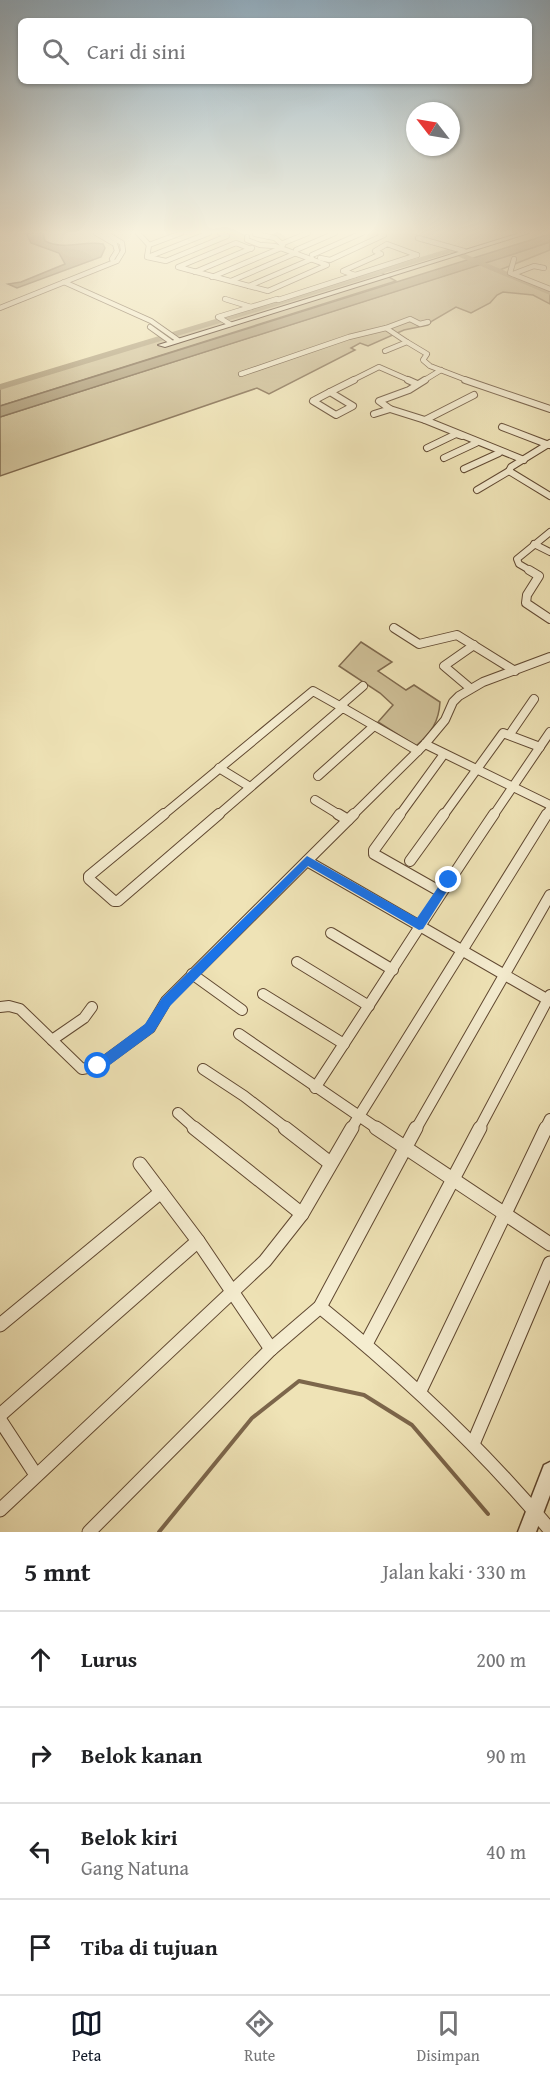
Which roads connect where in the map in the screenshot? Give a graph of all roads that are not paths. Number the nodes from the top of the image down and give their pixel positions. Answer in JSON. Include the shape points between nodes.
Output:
{"nodes":[{"id":1,"x":109,"y":304,"type":"edge"},
{"id":2,"x":243,"y":304,"type":"edge"},
{"id":3,"x":261,"y":304,"type":"edge"},
{"id":4,"x":288,"y":304,"type":"edge"},
{"id":5,"x":296,"y":304,"type":"edge"},
{"id":6,"x":291,"y":306,"type":"junction"},
{"id":7,"x":251,"y":307,"type":"junction"},
{"id":8,"x":124,"y":311,"type":"junction"},
{"id":9,"x":225,"y":321,"type":"junction"},
{"id":10,"x":428,"y":322,"type":"dead end"},
{"id":11,"x":386,"y":328,"type":"junction"},
{"id":12,"x":170,"y":340,"type":"junction"},
{"id":13,"x":407,"y":342,"type":"junction"},
{"id":14,"x":423,"y":342,"type":"dead end"},
{"id":15,"x":413,"y":346,"type":"junction"},
{"id":16,"x":385,"y":351,"type":"dead end"},
{"id":17,"x":441,"y":370,"type":"junction"},
{"id":18,"x":241,"y":374,"type":"dead end"},
{"id":19,"x":417,"y":384,"type":"junction"},
{"id":20,"x":330,"y":392,"type":"junction"},
{"id":21,"x":474,"y":395,"type":"dead end"},
{"id":22,"x":390,"y":409,"type":"junction"},
{"id":23,"x":550,"y":409,"type":"edge"},
{"id":24,"x":374,"y":414,"type":"dead end"},
{"id":25,"x":425,"y":420,"type":"junction"},
{"id":26,"x":496,"y":432,"type":"dead end"},
{"id":27,"x":476,"y":443,"type":"junction"},
{"id":28,"x":549,"y":444,"type":"edge"},
{"id":29,"x":427,"y":448,"type":"dead end"},
{"id":30,"x":499,"y":453,"type":"junction"},
{"id":31,"x":444,"y":458,"type":"dead end"},
{"id":32,"x":522,"y":461,"type":"junction"},
{"id":33,"x":464,"y":469,"type":"dead end"},
{"id":34,"x":509,"y":471,"type":"junction"},
{"id":35,"x":477,"y":490,"type":"dead end"},
{"id":36,"x":550,"y":496,"type":"edge"},
{"id":37,"x":550,"y":532,"type":"edge"},
{"id":38,"x":534,"y":544,"type":"junction"},
{"id":39,"x":550,"y":552,"type":"edge"},
{"id":40,"x":538,"y":574,"type":"junction"},
{"id":41,"x":550,"y":577,"type":"edge"},
{"id":42,"x":550,"y":618,"type":"edge"},
{"id":43,"x":394,"y":628,"type":"dead end"},
{"id":44,"x":474,"y":645,"type":"junction"},
{"id":45,"x":550,"y":657,"type":"edge"},
{"id":46,"x":515,"y":671,"type":"junction"},
{"id":47,"x":363,"y":686,"type":"dead end"},
{"id":48,"x":470,"y":688,"type":"junction"},
{"id":49,"x":534,"y":699,"type":"dead end"},
{"id":50,"x":343,"y":707,"type":"junction"},
{"id":51,"x":374,"y":726,"type":"junction"},
{"id":52,"x":550,"y":732,"type":"edge"},
{"id":53,"x":510,"y":734,"type":"junction"},
{"id":54,"x":425,"y":744,"type":"junction"},
{"id":55,"x":540,"y":747,"type":"junction"},
{"id":56,"x":418,"y":751,"type":"junction"},
{"id":57,"x":444,"y":754,"type":"junction"},
{"id":58,"x":219,"y":768,"type":"junction"},
{"id":59,"x":478,"y":768,"type":"junction"},
{"id":60,"x":318,"y":776,"type":"dead end"},
{"id":61,"x":514,"y":786,"type":"junction"},
{"id":62,"x":250,"y":787,"type":"junction"},
{"id":63,"x":315,"y":800,"type":"dead end"},
{"id":64,"x":550,"y":807,"type":"edge"},
{"id":65,"x":348,"y":820,"type":"junction"},
{"id":66,"x":307,"y":861,"type":"junction"},
{"id":67,"x":410,"y":861,"type":"dead end"},
{"id":68,"x":441,"y":892,"type":"junction"},
{"id":69,"x":550,"y":895,"type":"edge"},
{"id":70,"x":419,"y":925,"type":"junction"},
{"id":71,"x":331,"y":933,"type":"dead end"},
{"id":72,"x":462,"y":951,"type":"junction"},
{"id":73,"x":297,"y":963,"type":"dead end"},
{"id":74,"x":393,"y":970,"type":"junction"},
{"id":75,"x":192,"y":974,"type":"junction"},
{"id":76,"x":504,"y":974,"type":"junction"},
{"id":77,"x":263,"y":994,"type":"dead end"},
{"id":78,"x":549,"y":998,"type":"edge"},
{"id":79,"x":1,"y":1006,"type":"edge"},
{"id":80,"x":369,"y":1006,"type":"junction"},
{"id":81,"x":92,"y":1007,"type":"dead end"},
{"id":82,"x":242,"y":1010,"type":"dead end"},
{"id":83,"x":239,"y":1034,"type":"dead end"},
{"id":84,"x":52,"y":1040,"type":"junction"},
{"id":85,"x":344,"y":1044,"type":"junction"},
{"id":86,"x":203,"y":1069,"type":"dead end"},
{"id":87,"x":315,"y":1088,"type":"junction"},
{"id":88,"x":178,"y":1113,"type":"dead end"},
{"id":89,"x":359,"y":1119,"type":"junction"},
{"id":90,"x":550,"y":1119,"type":"edge"},
{"id":91,"x":406,"y":1146,"type":"junction"},
{"id":92,"x":330,"y":1163,"type":"junction"},
{"id":93,"x":140,"y":1164,"type":"dead end"},
{"id":94,"x":454,"y":1180,"type":"junction"},
{"id":95,"x":161,"y":1192,"type":"junction"},
{"id":96,"x":302,"y":1214,"type":"junction"},
{"id":97,"x":505,"y":1214,"type":"junction"},
{"id":98,"x":198,"y":1241,"type":"junction"},
{"id":99,"x":550,"y":1244,"type":"edge"},
{"id":100,"x":550,"y":1263,"type":"edge"},
{"id":101,"x":233,"y":1293,"type":"junction"},
{"id":102,"x":320,"y":1307,"type":"junction"},
{"id":103,"x":0,"y":1325,"type":"edge"},
{"id":104,"x":366,"y":1344,"type":"junction"},
{"id":105,"x":271,"y":1349,"type":"junction"},
{"id":106,"x":420,"y":1391,"type":"junction"},
{"id":107,"x":0,"y":1415,"type":"edge"},
{"id":108,"x":0,"y":1420,"type":"edge"},
{"id":109,"x":473,"y":1444,"type":"junction"},
{"id":110,"x":550,"y":1471,"type":"edge"},
{"id":111,"x":36,"y":1475,"type":"junction"},
{"id":112,"x":0,"y":1510,"type":"edge"},
{"id":113,"x":535,"y":1511,"type":"junction"},
{"id":114,"x":550,"y":1530,"type":"edge"},
{"id":115,"x":89,"y":1532,"type":"edge"},
{"id":116,"x":526,"y":1532,"type":"edge"}],
"edges":[{"from":1,"to":8,"type":"street"},
{"from":2,"to":7,"type":"street"},
{"from":3,"to":7,"type":"street"},
{"from":4,"to":6,"type":"street"},
{"from":5,"to":6,"type":"main road"},
{"from":6,"to":9,"type":"main road"},
{"from":7,"to":9,"type":"street","via":[[218,317]]},
{"from":8,"to":12,"type":"street"},
{"from":8,"to":12,"type":"street","via":[[151,321],[167,332]]},
{"from":9,"to":12,"type":"main road"},
{"from":10,"to":11,"type":"street","via":[[420,324],[410,319]]},
{"from":11,"to":13,"type":"street"},
{"from":11,"to":18,"type":"street","via":[[331,343],[270,368]]},
{"from":13,"to":15,"type":"street"},
{"from":13,"to":16,"type":"street"},
{"from":14,"to":15,"type":"street"},
{"from":15,"to":17,"type":"street","via":[[427,354],[423,361]]},
{"from":17,"to":19,"type":"street"},
{"from":17,"to":23,"type":"street"},
{"from":19,"to":20,"type":"street","via":[[379,367]]},
{"from":19,"to":22,"type":"street","via":[[379,401]]},
{"from":20,"to":20,"type":"street","via":[[313,401],[336,415],[353,407]]},
{"from":21,"to":25,"type":"street"},
{"from":22,"to":24,"type":"street"},
{"from":22,"to":25,"type":"street"},
{"from":25,"to":32,"type":"street"},
{"from":26,"to":28,"type":"street","via":[[505,425]]},
{"from":27,"to":29,"type":"street","via":[[456,434]]},
{"from":27,"to":30,"type":"street"},
{"from":27,"to":31,"type":"street"},
{"from":28,"to":32,"type":"street"},
{"from":30,"to":32,"type":"street"},
{"from":30,"to":33,"type":"street"},
{"from":32,"to":34,"type":"street"},
{"from":34,"to":35,"type":"street"},
{"from":34,"to":36,"type":"street"},
{"from":37,"to":38,"type":"street"},
{"from":38,"to":39,"type":"street"},
{"from":38,"to":40,"type":"street","via":[[517,561]]},
{"from":40,"to":41,"type":"street"},
{"from":40,"to":42,"type":"street","via":[[540,579],[525,602]]},
{"from":43,"to":44,"type":"street","via":[[419,644],[454,634]]},
{"from":44,"to":46,"type":"street"},
{"from":44,"to":48,"type":"street","via":[[444,666]]},
{"from":45,"to":46,"type":"street"},
{"from":46,"to":48,"type":"street"},
{"from":47,"to":50,"type":"street"},
{"from":48,"to":54,"type":"street","via":[[455,699],[445,720]]},
{"from":49,"to":53,"type":"street"},
{"from":50,"to":51,"type":"street"},
{"from":50,"to":58,"type":"street","via":[[314,691]]},
{"from":50,"to":62,"type":"street"},
{"from":51,"to":56,"type":"street"},
{"from":51,"to":60,"type":"street"},
{"from":52,"to":55,"type":"street"},
{"from":53,"to":55,"type":"street"},
{"from":53,"to":59,"type":"street","via":[[503,733]]},
{"from":54,"to":56,"type":"street"},
{"from":54,"to":57,"type":"street"},
{"from":55,"to":61,"type":"street"},
{"from":56,"to":65,"type":"street"},
{"from":57,"to":59,"type":"street"},
{"from":57,"to":68,"type":"street","via":[[374,850],[376,856]]},
{"from":58,"to":62,"type":"street"},
{"from":58,"to":62,"type":"street","via":[[89,879],[114,902],[118,901]]},
{"from":59,"to":61,"type":"street"},
{"from":59,"to":67,"type":"street"},
{"from":61,"to":64,"type":"street"},
{"from":61,"to":68,"type":"street"},
{"from":63,"to":65,"type":"street"},
{"from":64,"to":72,"type":"street"},
{"from":65,"to":66,"type":"street"},
{"from":66,"to":70,"type":"street"},
{"from":66,"to":75,"type":"street"},
{"from":68,"to":70,"type":"street"},
{"from":69,"to":76,"type":"street"},
{"from":70,"to":72,"type":"street"},
{"from":70,"to":74,"type":"street"},
{"from":71,"to":74,"type":"street"},
{"from":72,"to":76,"type":"street"},
{"from":72,"to":89,"type":"street"},
{"from":73,"to":80,"type":"street"},
{"from":74,"to":80,"type":"street"},
{"from":75,"to":82,"type":"street"},
{"from":75,"to":84,"type":"street","via":[[166,1002],[150,1028],[98,1066],[82,1068]]},
{"from":76,"to":78,"type":"street"},
{"from":76,"to":91,"type":"street"},
{"from":77,"to":85,"type":"street"},
{"from":78,"to":94,"type":"street"},
{"from":79,"to":84,"type":"street","via":[[20,1009]]},
{"from":80,"to":85,"type":"street"},
{"from":81,"to":84,"type":"street","via":[[84,1018]]},
{"from":83,"to":87,"type":"street"},
{"from":85,"to":87,"type":"street"},
{"from":86,"to":92,"type":"street"},
{"from":87,"to":89,"type":"street"},
{"from":88,"to":96,"type":"street"},
{"from":89,"to":91,"type":"street"},
{"from":89,"to":92,"type":"street"},
{"from":90,"to":97,"type":"street"},
{"from":91,"to":94,"type":"street"},
{"from":91,"to":102,"type":"street"},
{"from":92,"to":96,"type":"street"},
{"from":93,"to":95,"type":"street"},
{"from":94,"to":97,"type":"street"},
{"from":94,"to":104,"type":"street"},
{"from":95,"to":98,"type":"street"},
{"from":95,"to":103,"type":"street"},
{"from":96,"to":101,"type":"street","via":[[279,1245]]},
{"from":97,"to":99,"type":"street"},
{"from":97,"to":106,"type":"street"},
{"from":98,"to":101,"type":"street"},
{"from":98,"to":107,"type":"street"},
{"from":100,"to":109,"type":"street"},
{"from":101,"to":105,"type":"street"},
{"from":101,"to":111,"type":"street"},
{"from":102,"to":104,"type":"street"},
{"from":102,"to":105,"type":"street"},
{"from":104,"to":106,"type":"street"},
{"from":105,"to":115,"type":"street"},
{"from":106,"to":109,"type":"street"},
{"from":108,"to":111,"type":"street"},
{"from":109,"to":113,"type":"street"},
{"from":110,"to":113,"type":"street"},
{"from":111,"to":112,"type":"street"},
{"from":113,"to":114,"type":"street"},
{"from":113,"to":116,"type":"street"}]}
